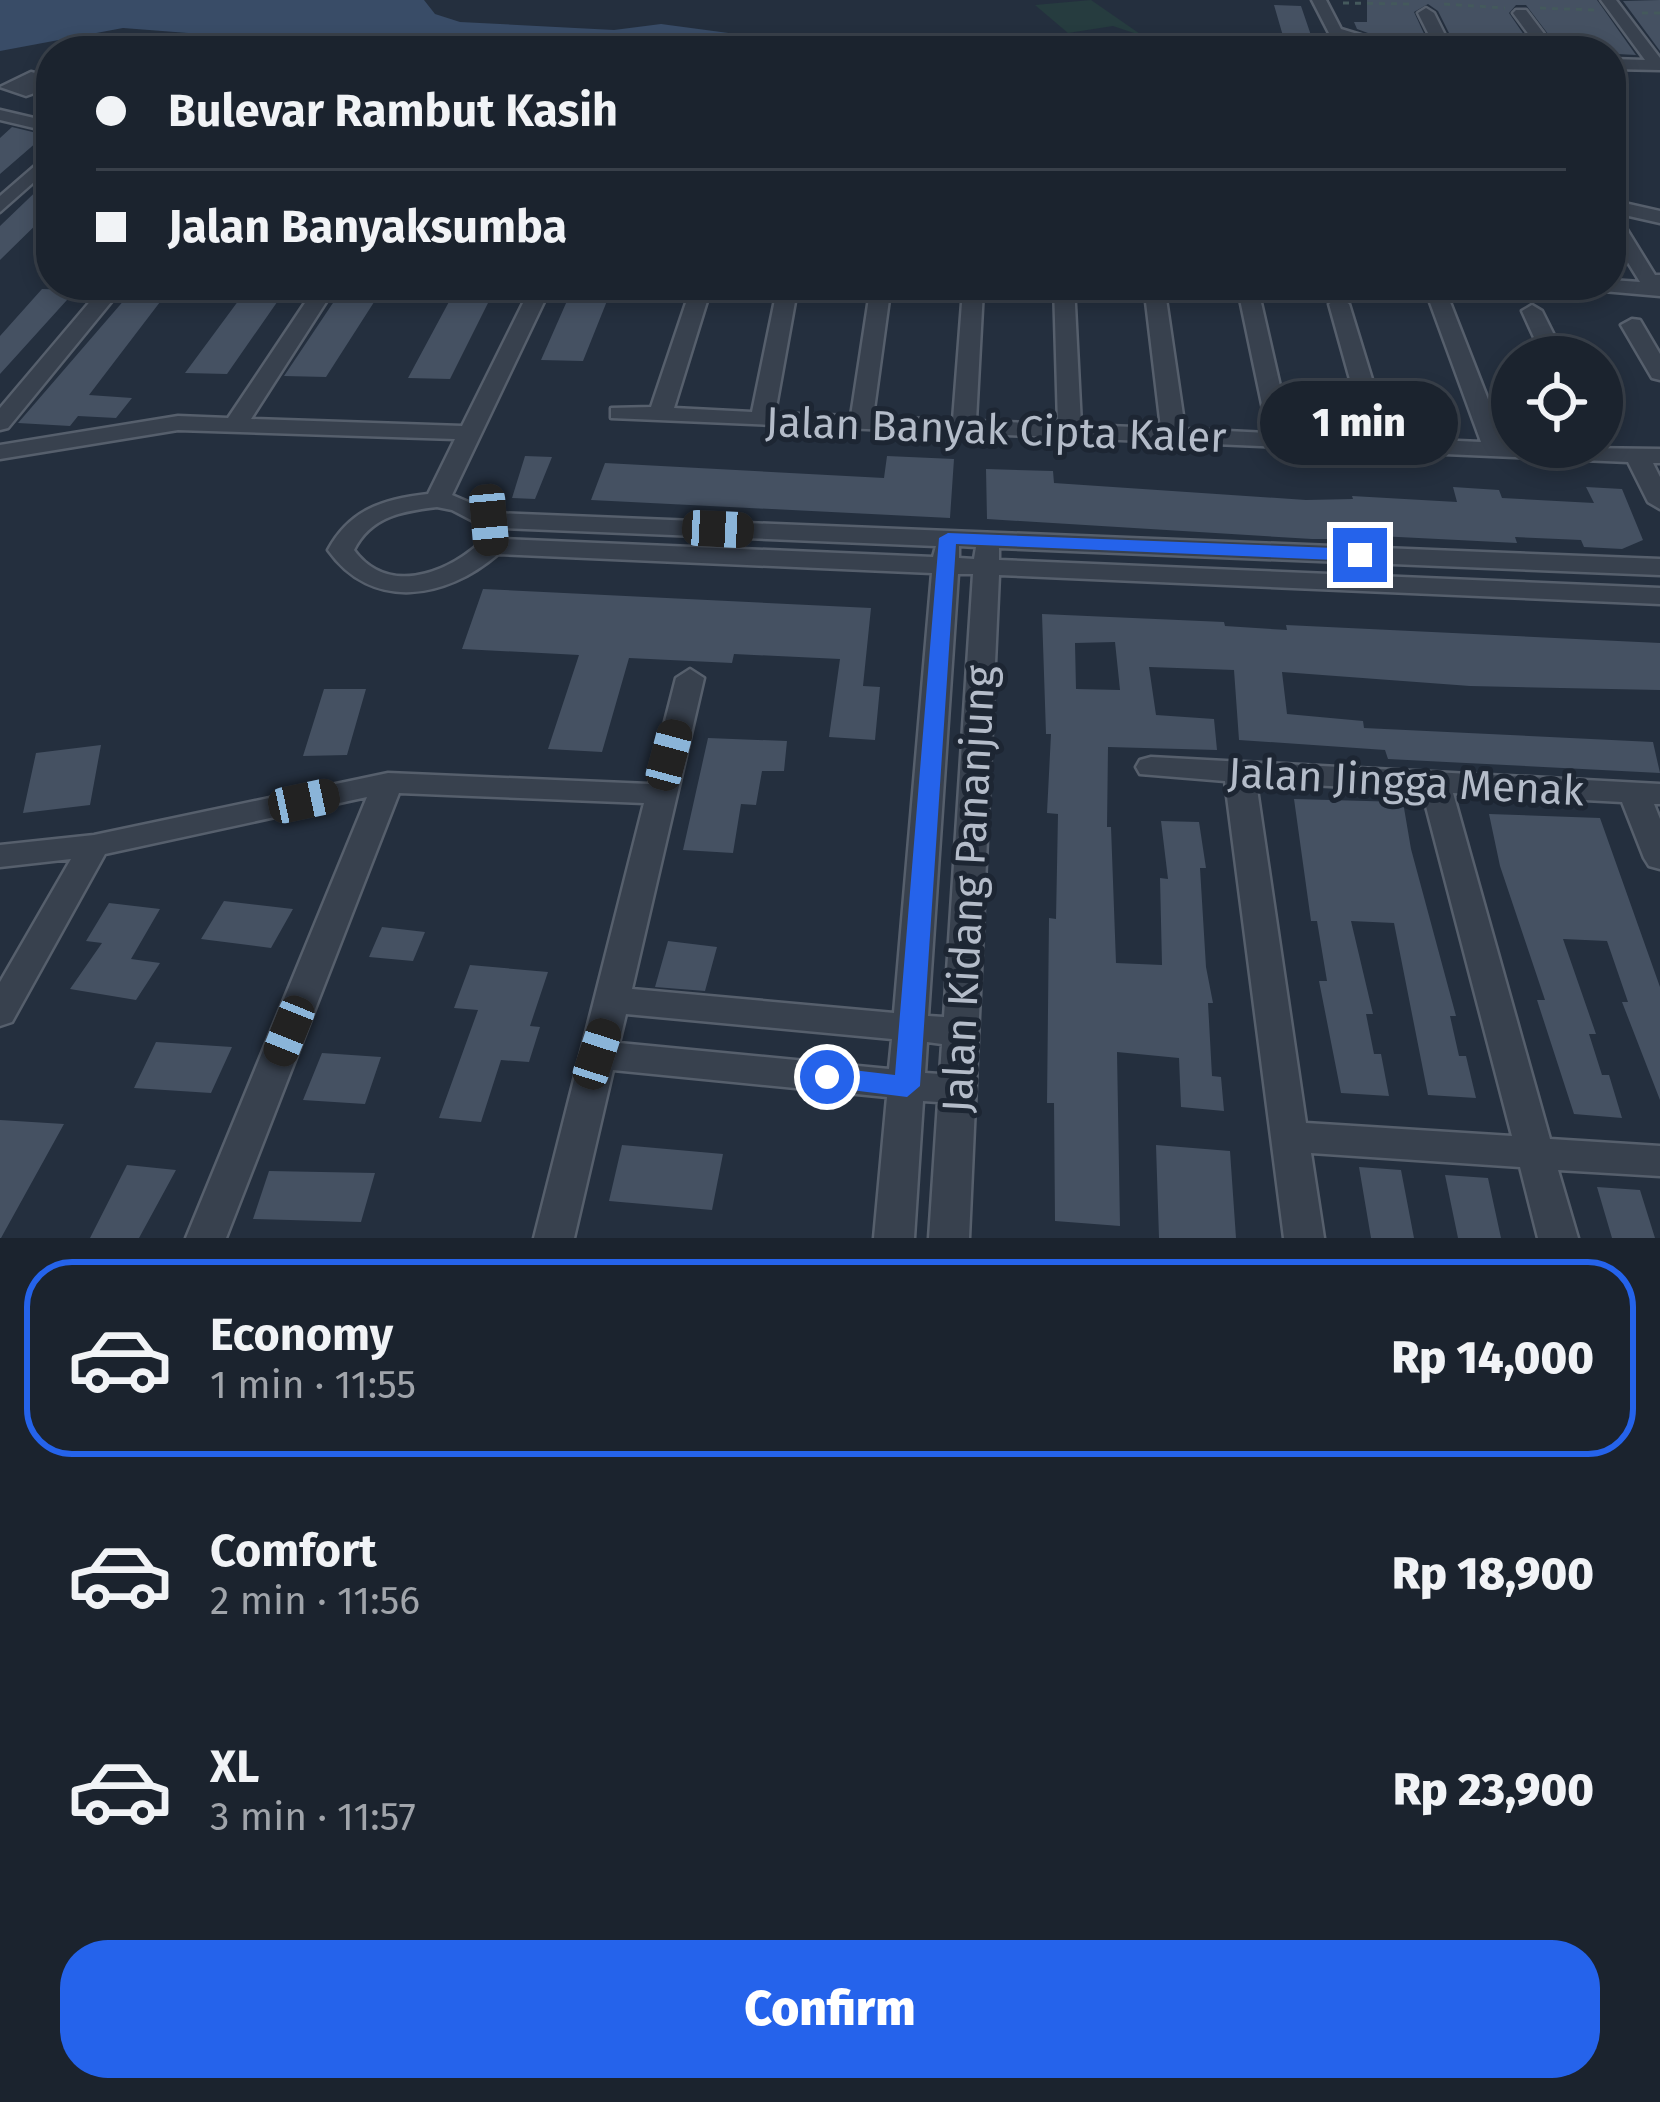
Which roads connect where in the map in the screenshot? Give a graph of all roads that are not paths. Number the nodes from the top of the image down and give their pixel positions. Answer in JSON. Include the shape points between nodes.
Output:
{"nodes":[{"id":1,"x":1320,"y":1,"type":"edge"},
{"id":2,"x":1612,"y":5,"type":"edge"},
{"id":3,"x":1521,"y":6,"type":"edge"},
{"id":4,"x":1426,"y":7,"type":"road end"},
{"id":5,"x":1349,"y":36,"type":"edge"},
{"id":6,"x":1439,"y":36,"type":"edge"},
{"id":7,"x":1540,"y":36,"type":"edge"},
{"id":8,"x":1626,"y":64,"type":"edge"},
{"id":9,"x":1659,"y":65,"type":"edge"},
{"id":10,"x":20,"y":91,"type":"dead end"},
{"id":11,"x":0,"y":111,"type":"edge"},
{"id":12,"x":36,"y":122,"type":"edge"},
{"id":13,"x":36,"y":171,"type":"edge"},
{"id":14,"x":0,"y":206,"type":"edge"},
{"id":15,"x":1626,"y":209,"type":"edge"},
{"id":16,"x":1660,"y":217,"type":"edge"},
{"id":17,"x":1626,"y":244,"type":"edge"},
{"id":18,"x":1626,"y":285,"type":"edge"},
{"id":19,"x":1660,"y":286,"type":"edge"},
{"id":20,"x":102,"y":300,"type":"edge"},
{"id":21,"x":317,"y":300,"type":"edge"},
{"id":22,"x":535,"y":300,"type":"edge"},
{"id":23,"x":697,"y":300,"type":"edge"},
{"id":24,"x":785,"y":300,"type":"edge"},
{"id":25,"x":879,"y":300,"type":"edge"},
{"id":26,"x":972,"y":300,"type":"edge"},
{"id":27,"x":1065,"y":300,"type":"edge"},
{"id":28,"x":1156,"y":300,"type":"edge"},
{"id":29,"x":1250,"y":300,"type":"edge"},
{"id":30,"x":1439,"y":300,"type":"edge"},
{"id":31,"x":1339,"y":304,"type":"dead end"},
{"id":32,"x":1532,"y":311,"type":"dead end"},
{"id":33,"x":1632,"y":325,"type":"dead end"},
{"id":34,"x":1544,"y":336,"type":"edge"},
{"id":35,"x":1660,"y":373,"type":"edge"},
{"id":36,"x":619,"y":413,"type":"dead end"},
{"id":37,"x":660,"y":415,"type":"junction"},
{"id":38,"x":762,"y":419,"type":"junction"},
{"id":39,"x":0,"y":422,"type":"edge"},
{"id":40,"x":237,"y":422,"type":"junction"},
{"id":41,"x":861,"y":423,"type":"junction"},
{"id":42,"x":964,"y":428,"type":"junction"},
{"id":43,"x":470,"y":433,"type":"junction"},
{"id":44,"x":1070,"y":433,"type":"junction"},
{"id":45,"x":1174,"y":436,"type":"junction"},
{"id":46,"x":1491,"y":436,"type":"edge"},
{"id":47,"x":1281,"y":440,"type":"junction"},
{"id":48,"x":1380,"y":444,"type":"junction"},
{"id":49,"x":1491,"y":449,"type":"edge"},
{"id":50,"x":0,"y":452,"type":"edge"},
{"id":51,"x":1649,"y":456,"type":"edge"},
{"id":52,"x":437,"y":500,"type":"junction"},
{"id":53,"x":1660,"y":502,"type":"edge"},
{"id":54,"x":490,"y":533,"type":"junction"},
{"id":55,"x":947,"y":552,"type":"junction"},
{"id":56,"x":987,"y":554,"type":"junction"},
{"id":57,"x":1660,"y":567,"type":"edge"},
{"id":58,"x":1660,"y":596,"type":"edge"},
{"id":59,"x":689,"y":678,"type":"dead end"},
{"id":60,"x":1151,"y":767,"type":"dead end"},
{"id":61,"x":1239,"y":772,"type":"junction"},
{"id":62,"x":1435,"y":782,"type":"junction"},
{"id":63,"x":388,"y":783,"type":"junction"},
{"id":64,"x":1647,"y":793,"type":"edge"},
{"id":65,"x":659,"y":794,"type":"junction"},
{"id":66,"x":94,"y":846,"type":"junction"},
{"id":67,"x":0,"y":856,"type":"edge"},
{"id":68,"x":1660,"y":859,"type":"edge"},
{"id":69,"x":615,"y":1000,"type":"junction"},
{"id":70,"x":0,"y":1013,"type":"edge"},
{"id":71,"x":911,"y":1027,"type":"junction"},
{"id":72,"x":961,"y":1032,"type":"junction"},
{"id":73,"x":597,"y":1054,"type":"junction"},
{"id":74,"x":907,"y":1086,"type":"junction"},
{"id":75,"x":958,"y":1090,"type":"junction"},
{"id":76,"x":1290,"y":1137,"type":"junction"},
{"id":77,"x":1535,"y":1153,"type":"junction"},
{"id":78,"x":1660,"y":1161,"type":"edge"},
{"id":79,"x":206,"y":1238,"type":"edge"},
{"id":80,"x":554,"y":1238,"type":"edge"},
{"id":81,"x":894,"y":1238,"type":"edge"},
{"id":82,"x":950,"y":1238,"type":"edge"},
{"id":83,"x":1304,"y":1238,"type":"edge"},
{"id":84,"x":1558,"y":1238,"type":"edge"}],
"edges":[{"from":1,"to":5,"type":"street","via":[[1334,32]]},
{"from":2,"to":9,"type":"street"},
{"from":3,"to":7,"type":"street"},
{"from":4,"to":6,"type":"street"},
{"from":8,"to":9,"type":"street"},
{"from":10,"to":11,"type":"street"},
{"from":11,"to":12,"type":"street"},
{"from":13,"to":14,"type":"street"},
{"from":15,"to":16,"type":"street"},
{"from":17,"to":19,"type":"street"},
{"from":18,"to":19,"type":"street"},
{"from":20,"to":39,"type":"street"},
{"from":21,"to":40,"type":"street"},
{"from":22,"to":43,"type":"street"},
{"from":23,"to":37,"type":"street"},
{"from":24,"to":38,"type":"street"},
{"from":25,"to":41,"type":"street"},
{"from":26,"to":42,"type":"street"},
{"from":27,"to":44,"type":"street"},
{"from":28,"to":45,"type":"street"},
{"from":29,"to":47,"type":"street"},
{"from":30,"to":46,"type":"street"},
{"from":31,"to":48,"type":"street"},
{"from":32,"to":34,"type":"street"},
{"from":33,"to":35,"type":"street"},
{"from":36,"to":37,"type":"street","name":"Jalan Banyak Cipta Kaler"},
{"from":37,"to":38,"type":"street","name":"Jalan Banyak Cipta Kaler"},
{"from":38,"to":41,"type":"street","name":"Jalan Banyak Cipta Kaler"},
{"from":40,"to":43,"type":"street"},
{"from":40,"to":50,"type":"street"},
{"from":41,"to":42,"type":"street","name":"Jalan Banyak Cipta Kaler"},
{"from":42,"to":44,"type":"street","name":"Jalan Banyak Cipta Kaler"},
{"from":43,"to":52,"type":"street"},
{"from":44,"to":45,"type":"street","name":"Jalan Banyak Cipta Kaler"},
{"from":45,"to":47,"type":"street","name":"Jalan Banyak Cipta Kaler"},
{"from":47,"to":48,"type":"street","name":"Jalan Banyak Cipta Kaler"},
{"from":48,"to":49,"type":"street","name":"Jalan Banyak Cipta Kaler"},
{"from":51,"to":53,"type":"street"},
{"from":52,"to":54,"type":"street","via":[[459,503]]},
{"from":52,"to":54,"type":"street","via":[[403,503],[349,530],[341,550],[349,568],[390,583],[443,579],[474,565]]},
{"from":54,"to":55,"type":"street"},
{"from":55,"to":56,"type":"street"},
{"from":55,"to":71,"type":"street","name":"Jalan Kidang Pananjung"},
{"from":56,"to":57,"type":"street"},
{"from":56,"to":58,"type":"street"},
{"from":56,"to":72,"type":"street","name":"Jalan Kidang Pananjung"},
{"from":59,"to":65,"type":"street"},
{"from":60,"to":61,"type":"street","name":"Jalan Jingga Menak"},
{"from":61,"to":62,"type":"street","name":"Jalan Jingga Menak"},
{"from":61,"to":76,"type":"street"},
{"from":62,"to":64,"type":"street","name":"Jalan Jingga Menak"},
{"from":62,"to":77,"type":"street"},
{"from":63,"to":65,"type":"street"},
{"from":63,"to":66,"type":"street"},
{"from":63,"to":79,"type":"street"},
{"from":64,"to":68,"type":"street"},
{"from":65,"to":69,"type":"street"},
{"from":66,"to":67,"type":"street"},
{"from":66,"to":70,"type":"street"},
{"from":69,"to":71,"type":"street"},
{"from":69,"to":73,"type":"street"},
{"from":71,"to":72,"type":"street"},
{"from":71,"to":74,"type":"street","name":"Jalan Kidang Pananjung"},
{"from":72,"to":75,"type":"street","name":"Jalan Kidang Pananjung"},
{"from":73,"to":74,"type":"street"},
{"from":73,"to":80,"type":"street"},
{"from":74,"to":75,"type":"street"},
{"from":74,"to":81,"type":"street","name":"Jalan Kidang Pananjung"},
{"from":75,"to":82,"type":"street","name":"Jalan Kidang Pananjung"},
{"from":76,"to":77,"type":"street"},
{"from":76,"to":83,"type":"street"},
{"from":77,"to":78,"type":"street"},
{"from":77,"to":84,"type":"street"}]}
